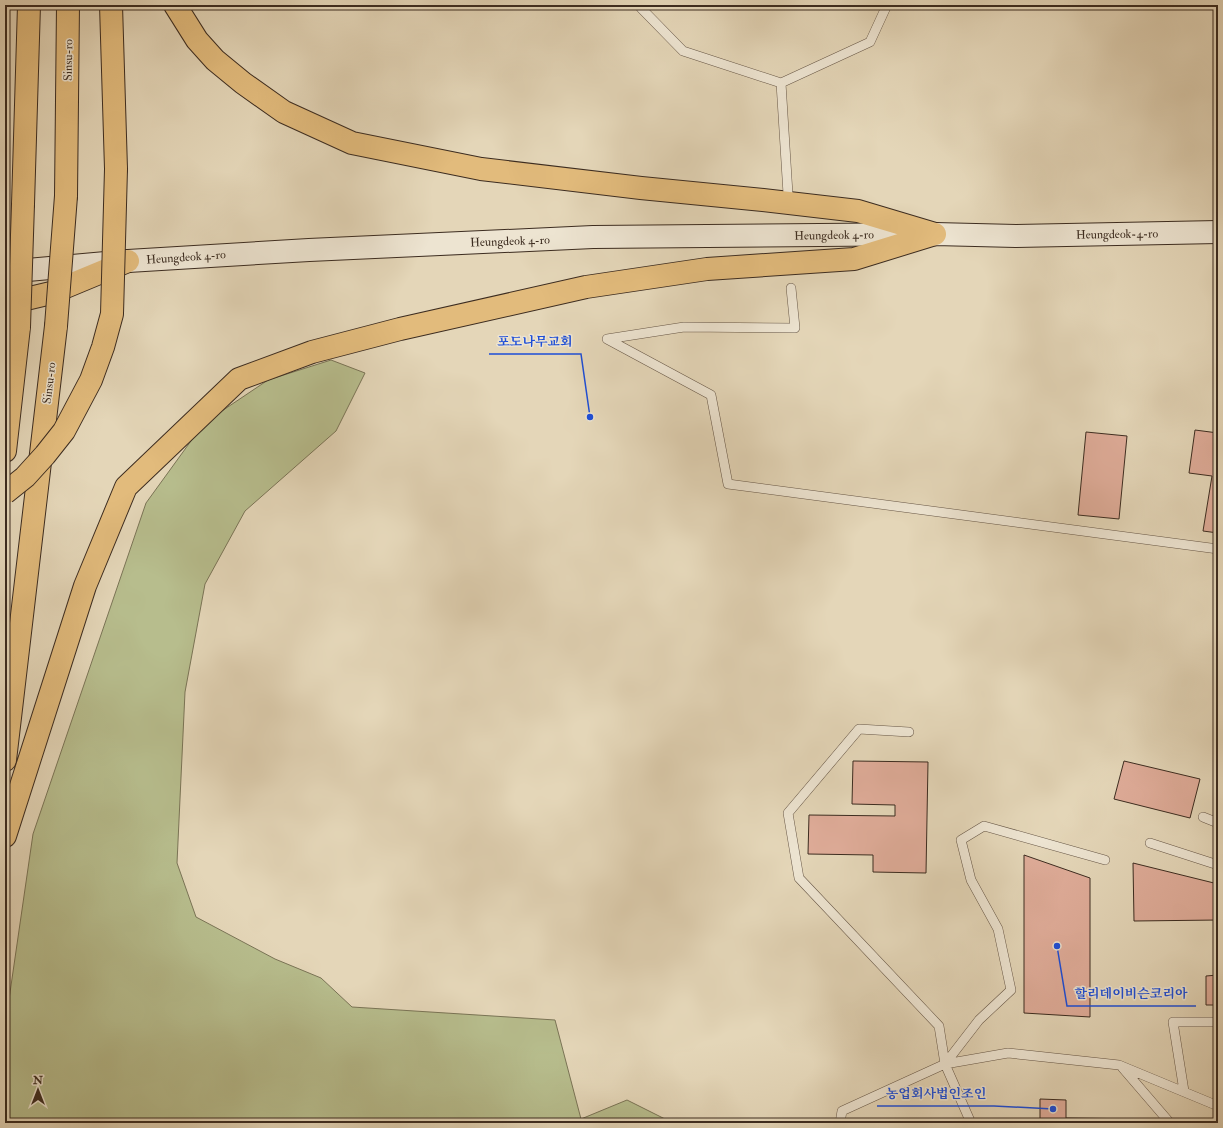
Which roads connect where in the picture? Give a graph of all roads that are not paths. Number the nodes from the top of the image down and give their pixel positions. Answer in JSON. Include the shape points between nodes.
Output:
{"nodes":[{"id":1,"x":29,"y":5,"type":"edge"},
{"id":2,"x":68,"y":5,"type":"edge"},
{"id":3,"x":111,"y":5,"type":"edge"},
{"id":4,"x":175,"y":5,"type":"edge"},
{"id":5,"x":641,"y":5,"type":"edge"},
{"id":6,"x":887,"y":5,"type":"edge"},
{"id":7,"x":781,"y":83,"type":"junction"},
{"id":8,"x":788,"y":194,"type":"dead end"},
{"id":9,"x":23,"y":204,"type":"junction"},
{"id":10,"x":1218,"y":232,"type":"edge"},
{"id":11,"x":935,"y":234,"type":"junction"},
{"id":12,"x":1016,"y":236,"type":"joint"},
{"id":13,"x":128,"y":261,"type":"junction"},
{"id":14,"x":5,"y":272,"type":"edge"},
{"id":15,"x":791,"y":288,"type":"dead end"},
{"id":16,"x":5,"y":292,"type":"edge"},
{"id":17,"x":5,"y":304,"type":"edge"},
{"id":18,"x":5,"y":451,"type":"edge"},
{"id":19,"x":5,"y":493,"type":"edge"},
{"id":20,"x":1218,"y":549,"type":"edge"},
{"id":21,"x":909,"y":732,"type":"dead end"},
{"id":22,"x":5,"y":760,"type":"edge"},
{"id":23,"x":1204,"y":817,"type":"dead end"},
{"id":24,"x":1218,"y":823,"type":"edge"},
{"id":25,"x":5,"y":836,"type":"edge"},
{"id":26,"x":1150,"y":843,"type":"dead end"},
{"id":27,"x":1105,"y":860,"type":"dead end"},
{"id":28,"x":1218,"y":865,"type":"edge"},
{"id":29,"x":1215,"y":1022,"type":"dead end"},
{"id":30,"x":944,"y":1064,"type":"junction"},
{"id":31,"x":1120,"y":1065,"type":"junction"},
{"id":32,"x":1184,"y":1091,"type":"junction"},
{"id":33,"x":1218,"y":1106,"type":"edge"},
{"id":34,"x":840,"y":1123,"type":"edge"},
{"id":35,"x":971,"y":1123,"type":"edge"},
{"id":36,"x":1170,"y":1123,"type":"edge"}],
"edges":[{"from":1,"to":9,"type":"main road"},
{"from":2,"to":22,"type":"main road","name":"Sinsu-ro","bridge":true,"via":[[66,196],[56,326]]},
{"from":3,"to":19,"type":"main road","bridge":true,"via":[[116,169],[112,314],[91,380],[64,431],[25,477]]},
{"from":4,"to":11,"type":"main road","via":[[197,40],[215,60],[243,83],[284,112],[352,142],[481,168],[858,211]]},
{"from":5,"to":7,"type":"lane","via":[[641,8],[683,51]]},
{"from":6,"to":7,"type":"lane","via":[[870,42]]},
{"from":7,"to":8,"type":"lane"},
{"from":9,"to":16,"type":"main road","bridge":true},
{"from":9,"to":18,"type":"main road","bridge":true,"via":[[19,327]]},
{"from":10,"to":12,"type":"street","name":"Heungdeok-4-ro"},
{"from":11,"to":12,"type":"street","name":"Heungdeok 4-ro"},
{"from":11,"to":13,"type":"street","name":"Heungdeok 4-ro","via":[[593,238],[309,250]]},
{"from":11,"to":25,"type":"main road","via":[[854,259],[707,269],[586,287],[400,329],[312,352],[239,379],[126,487],[84,586]]},
{"from":13,"to":14,"type":"street","name":"Heungdeok 4-ro"},
{"from":13,"to":17,"type":"main road","via":[[51,293]]},
{"from":15,"to":20,"type":"lane","via":[[795,328],[684,327],[607,339],[711,395],[728,484]]},
{"from":21,"to":30,"type":"lane","via":[[859,728],[788,812],[799,878],[938,1026]]},
{"from":23,"to":24,"type":"lane"},
{"from":26,"to":28,"type":"lane"},
{"from":27,"to":30,"type":"lane","via":[[984,826],[961,840],[971,880],[998,929],[1011,990],[978,1020]]},
{"from":29,"to":32,"type":"lane","via":[[1173,1022]]},
{"from":30,"to":31,"type":"lane","via":[[1008,1053]]},
{"from":30,"to":34,"type":"lane","via":[[842,1111]]},
{"from":30,"to":35,"type":"lane"},
{"from":31,"to":32,"type":"lane"},
{"from":31,"to":36,"type":"lane"},
{"from":32,"to":33,"type":"lane"}]}
